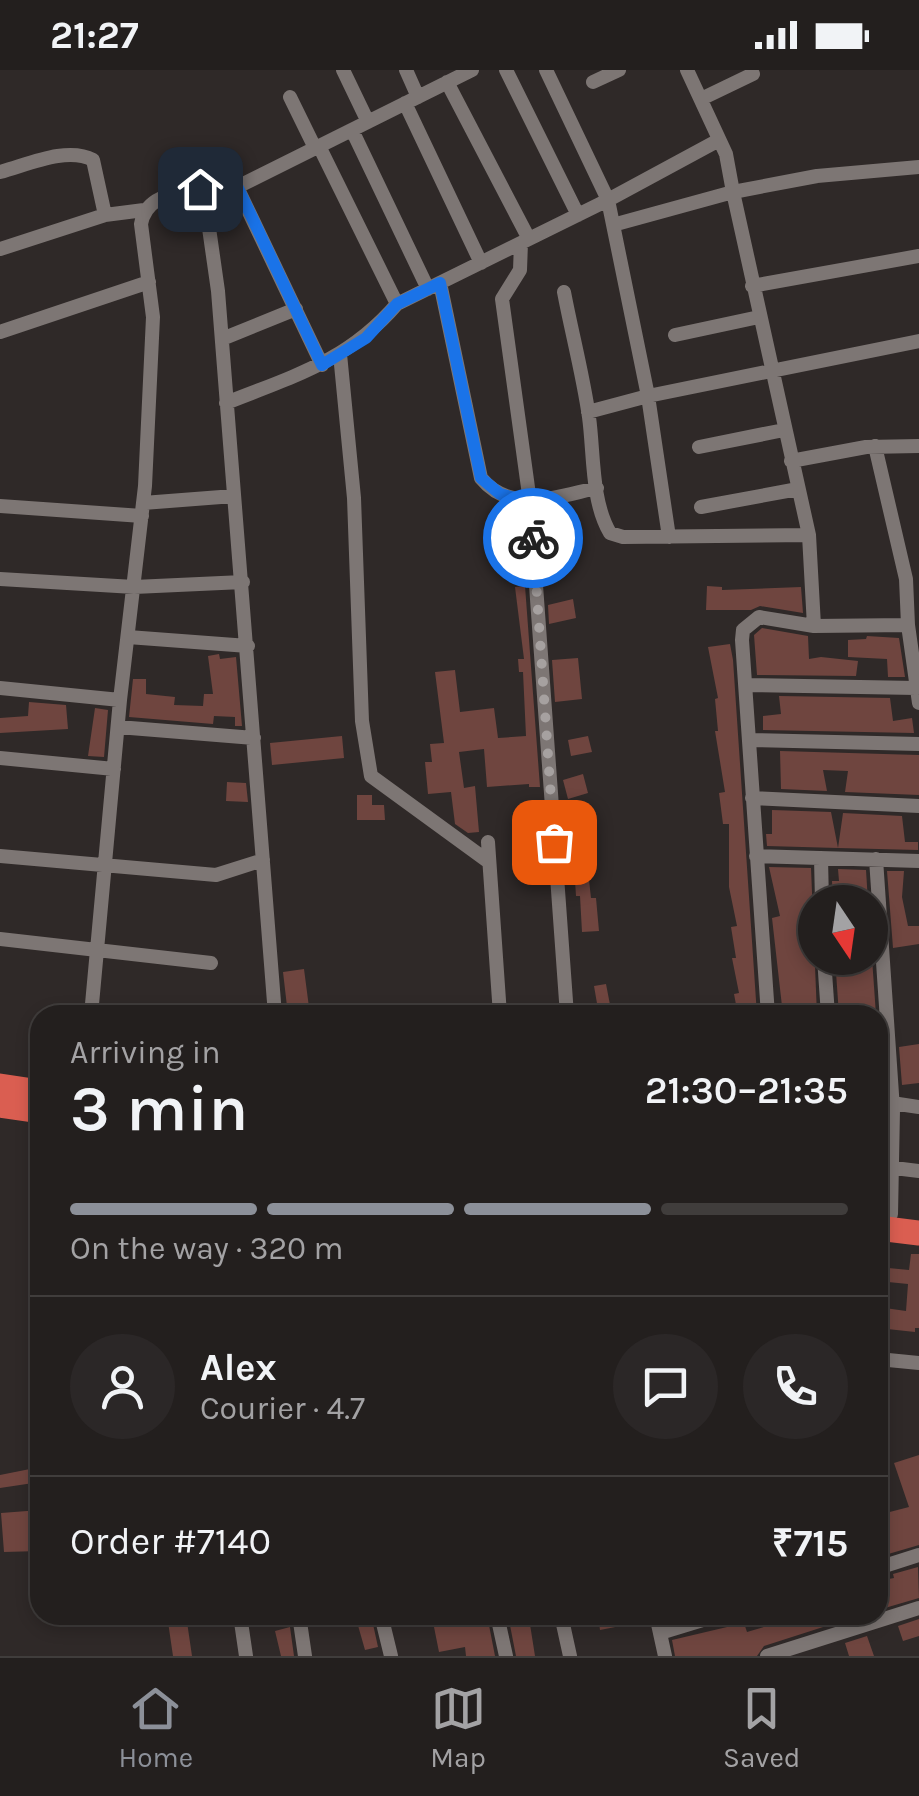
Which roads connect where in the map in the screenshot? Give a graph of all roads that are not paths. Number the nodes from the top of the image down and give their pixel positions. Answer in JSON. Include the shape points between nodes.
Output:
{"nodes":[{"id":1,"x":344,"y":70,"type":"edge"},
{"id":2,"x":406,"y":70,"type":"edge"},
{"id":3,"x":469,"y":70,"type":"edge"},
{"id":4,"x":506,"y":70,"type":"edge"},
{"id":5,"x":546,"y":70,"type":"edge"},
{"id":6,"x":619,"y":70,"type":"edge"},
{"id":7,"x":687,"y":70,"type":"edge"},
{"id":8,"x":753,"y":74,"type":"dead end"},
{"id":9,"x":447,"y":82,"type":"junction"},
{"id":10,"x":593,"y":82,"type":"dead end"},
{"id":11,"x":290,"y":97,"type":"dead end"},
{"id":12,"x":700,"y":99,"type":"junction"},
{"id":13,"x":411,"y":100,"type":"junction"},
{"id":14,"x":368,"y":122,"type":"junction"},
{"id":15,"x":352,"y":130,"type":"junction"},
{"id":16,"x":720,"y":140,"type":"junction"},
{"id":17,"x":317,"y":147,"type":"junction"},
{"id":18,"x":919,"y":166,"type":"edge"},
{"id":19,"x":0,"y":172,"type":"edge"},
{"id":20,"x":237,"y":186,"type":"junction"},
{"id":21,"x":733,"y":192,"type":"junction"},
{"id":22,"x":608,"y":200,"type":"junction"},
{"id":23,"x":205,"y":202,"type":"junction"},
{"id":24,"x":144,"y":210,"type":"junction"},
{"id":25,"x":105,"y":215,"type":"junction"},
{"id":26,"x":578,"y":215,"type":"junction"},
{"id":27,"x":620,"y":222,"type":"dead end"},
{"id":28,"x":525,"y":241,"type":"junction"},
{"id":29,"x":0,"y":249,"type":"edge"},
{"id":30,"x":919,"y":256,"type":"edge"},
{"id":31,"x":481,"y":263,"type":"junction"},
{"id":32,"x":150,"y":282,"type":"junction"},
{"id":33,"x":434,"y":286,"type":"junction"},
{"id":34,"x":752,"y":286,"type":"junction"},
{"id":35,"x":564,"y":292,"type":"dead end"},
{"id":36,"x":397,"y":304,"type":"junction"},
{"id":37,"x":296,"y":309,"type":"junction"},
{"id":38,"x":758,"y":317,"type":"junction"},
{"id":39,"x":0,"y":332,"type":"edge"},
{"id":40,"x":675,"y":335,"type":"dead end"},
{"id":41,"x":222,"y":339,"type":"junction"},
{"id":42,"x":919,"y":341,"type":"edge"},
{"id":43,"x":340,"y":354,"type":"junction"},
{"id":44,"x":322,"y":365,"type":"junction"},
{"id":45,"x":771,"y":371,"type":"junction"},
{"id":46,"x":648,"y":396,"type":"junction"},
{"id":47,"x":226,"y":403,"type":"junction"},
{"id":48,"x":588,"y":412,"type":"junction"},
{"id":49,"x":784,"y":430,"type":"junction"},
{"id":50,"x":875,"y":446,"type":"junction"},
{"id":51,"x":919,"y":446,"type":"edge"},
{"id":52,"x":700,"y":447,"type":"dead end"},
{"id":53,"x":792,"y":461,"type":"junction"},
{"id":54,"x":597,"y":488,"type":"junction"},
{"id":55,"x":798,"y":488,"type":"junction"},
{"id":56,"x":234,"y":496,"type":"junction"},
{"id":57,"x":530,"y":502,"type":"junction"},
{"id":58,"x":0,"y":506,"type":"edge"},
{"id":59,"x":701,"y":507,"type":"dead end"},
{"id":60,"x":143,"y":510,"type":"junction"},
{"id":61,"x":809,"y":535,"type":"junction"},
{"id":62,"x":669,"y":537,"type":"junction"},
{"id":63,"x":912,"y":578,"type":"edge"},
{"id":64,"x":0,"y":579,"type":"edge"},
{"id":65,"x":243,"y":582,"type":"junction"},
{"id":66,"x":134,"y":587,"type":"junction"},
{"id":67,"x":908,"y":625,"type":"junction"},
{"id":68,"x":814,"y":626,"type":"junction"},
{"id":69,"x":128,"y":637,"type":"junction"},
{"id":70,"x":248,"y":646,"type":"junction"},
{"id":71,"x":747,"y":685,"type":"junction"},
{"id":72,"x":0,"y":688,"type":"edge"},
{"id":73,"x":917,"y":696,"type":"edge"},
{"id":74,"x":120,"y":700,"type":"junction"},
{"id":75,"x":118,"y":727,"type":"junction"},
{"id":76,"x":254,"y":738,"type":"junction"},
{"id":77,"x":750,"y":740,"type":"junction"},
{"id":78,"x":919,"y":744,"type":"edge"},
{"id":79,"x":0,"y":758,"type":"edge"},
{"id":80,"x":114,"y":769,"type":"junction"},
{"id":81,"x":752,"y":798,"type":"junction"},
{"id":82,"x":919,"y":806,"type":"edge"},
{"id":83,"x":488,"y":842,"type":"dead end"},
{"id":84,"x":0,"y":856,"type":"edge"},
{"id":85,"x":756,"y":856,"type":"junction"},
{"id":86,"x":821,"y":858,"type":"junction"},
{"id":87,"x":876,"y":859,"type":"junction"},
{"id":88,"x":263,"y":860,"type":"junction"},
{"id":89,"x":919,"y":861,"type":"edge"},
{"id":90,"x":489,"y":862,"type":"junction"},
{"id":91,"x":104,"y":866,"type":"junction"},
{"id":92,"x":822,"y":885,"type":"edge"},
{"id":93,"x":0,"y":939,"type":"edge"},
{"id":94,"x":96,"y":948,"type":"junction"},
{"id":95,"x":211,"y":963,"type":"dead end"},
{"id":96,"x":825,"y":975,"type":"edge"},
{"id":97,"x":92,"y":1005,"type":"edge"},
{"id":98,"x":274,"y":1005,"type":"edge"},
{"id":99,"x":499,"y":1005,"type":"edge"},
{"id":100,"x":566,"y":1005,"type":"edge"},
{"id":101,"x":767,"y":1005,"type":"edge"},
{"id":102,"x":827,"y":1005,"type":"edge"},
{"id":103,"x":886,"y":1005,"type":"edge"},
{"id":104,"x":888,"y":1042,"type":"edge"},
{"id":105,"x":0,"y":1086,"type":"edge"},
{"id":106,"x":30,"y":1102,"type":"edge"},
{"id":107,"x":892,"y":1103,"type":"junction"},
{"id":108,"x":0,"y":1105,"type":"edge"},
{"id":109,"x":919,"y":1106,"type":"edge"},
{"id":110,"x":30,"y":1107,"type":"edge"},
{"id":111,"x":888,"y":1140,"type":"edge"},
{"id":112,"x":888,"y":1167,"type":"edge"},
{"id":113,"x":919,"y":1171,"type":"edge"},
{"id":114,"x":919,"y":1216,"type":"edge"},
{"id":115,"x":888,"y":1218,"type":"edge"},
{"id":116,"x":888,"y":1220,"type":"edge"},
{"id":117,"x":919,"y":1232,"type":"edge"},
{"id":118,"x":888,"y":1360,"type":"edge"},
{"id":119,"x":919,"y":1363,"type":"edge"},
{"id":120,"x":919,"y":1555,"type":"edge"},
{"id":121,"x":888,"y":1565,"type":"edge"},
{"id":122,"x":919,"y":1608,"type":"edge"},
{"id":123,"x":888,"y":1618,"type":"edge"},
{"id":124,"x":241,"y":1625,"type":"edge"},
{"id":125,"x":300,"y":1625,"type":"edge"},
{"id":126,"x":384,"y":1625,"type":"edge"},
{"id":127,"x":499,"y":1625,"type":"edge"},
{"id":128,"x":564,"y":1625,"type":"edge"},
{"id":129,"x":658,"y":1625,"type":"edge"},
{"id":130,"x":686,"y":1625,"type":"edge"},
{"id":131,"x":865,"y":1625,"type":"edge"},
{"id":132,"x":660,"y":1633,"type":"junction"},
{"id":133,"x":246,"y":1656,"type":"edge"},
{"id":134,"x":305,"y":1656,"type":"edge"},
{"id":135,"x":391,"y":1656,"type":"edge"},
{"id":136,"x":506,"y":1656,"type":"edge"},
{"id":137,"x":570,"y":1656,"type":"edge"},
{"id":138,"x":664,"y":1656,"type":"edge"},
{"id":139,"x":767,"y":1656,"type":"edge"}],
"edges":[{"from":1,"to":14,"type":"street"},
{"from":2,"to":13,"type":"street"},
{"from":3,"to":9,"type":"street"},
{"from":4,"to":26,"type":"street"},
{"from":5,"to":22,"type":"street"},
{"from":6,"to":10,"type":"street"},
{"from":7,"to":12,"type":"street"},
{"from":8,"to":12,"type":"street"},
{"from":9,"to":13,"type":"street"},
{"from":9,"to":28,"type":"street"},
{"from":11,"to":17,"type":"street"},
{"from":12,"to":16,"type":"street"},
{"from":13,"to":14,"type":"street"},
{"from":13,"to":31,"type":"street"},
{"from":14,"to":15,"type":"street"},
{"from":15,"to":17,"type":"street"},
{"from":15,"to":33,"type":"street"},
{"from":16,"to":21,"type":"street"},
{"from":16,"to":22,"type":"street"},
{"from":17,"to":20,"type":"street"},
{"from":17,"to":36,"type":"street"},
{"from":18,"to":21,"type":"street"},
{"from":19,"to":25,"type":"street","via":[[83,155],[93,160]]},
{"from":20,"to":23,"type":"street"},
{"from":20,"to":37,"type":"street"},
{"from":21,"to":27,"type":"street"},
{"from":21,"to":34,"type":"street"},
{"from":22,"to":26,"type":"street"},
{"from":22,"to":46,"type":"street"},
{"from":23,"to":24,"type":"street","via":[[194,188]]},
{"from":23,"to":41,"type":"street"},
{"from":24,"to":25,"type":"street"},
{"from":24,"to":32,"type":"street"},
{"from":25,"to":29,"type":"street"},
{"from":26,"to":28,"type":"street"},
{"from":28,"to":31,"type":"street"},
{"from":28,"to":57,"type":"street","via":[[520,270],[502,299]]},
{"from":30,"to":34,"type":"street"},
{"from":31,"to":33,"type":"street"},
{"from":32,"to":39,"type":"street"},
{"from":32,"to":60,"type":"street"},
{"from":33,"to":36,"type":"street"},
{"from":33,"to":57,"type":"street","via":[[481,478],[500,494]]},
{"from":34,"to":38,"type":"street"},
{"from":35,"to":48,"type":"street"},
{"from":36,"to":43,"type":"street","via":[[366,338]]},
{"from":37,"to":41,"type":"street"},
{"from":37,"to":44,"type":"street"},
{"from":38,"to":40,"type":"street"},
{"from":38,"to":45,"type":"street"},
{"from":41,"to":47,"type":"street"},
{"from":42,"to":45,"type":"street"},
{"from":43,"to":44,"type":"street"},
{"from":43,"to":90,"type":"street","via":[[371,776]]},
{"from":44,"to":47,"type":"street"},
{"from":45,"to":46,"type":"street"},
{"from":45,"to":49,"type":"street"},
{"from":46,"to":48,"type":"street"},
{"from":46,"to":62,"type":"street"},
{"from":47,"to":56,"type":"street"},
{"from":48,"to":54,"type":"street"},
{"from":49,"to":52,"type":"street"},
{"from":49,"to":53,"type":"street"},
{"from":50,"to":51,"type":"street"},
{"from":50,"to":53,"type":"street"},
{"from":50,"to":63,"type":"street"},
{"from":53,"to":55,"type":"street"},
{"from":54,"to":57,"type":"street"},
{"from":54,"to":62,"type":"street","via":[[610,533]]},
{"from":55,"to":59,"type":"street"},
{"from":55,"to":61,"type":"street"},
{"from":56,"to":60,"type":"street"},
{"from":56,"to":65,"type":"street"},
{"from":57,"to":100,"type":"street"},
{"from":58,"to":60,"type":"street"},
{"from":60,"to":66,"type":"street"},
{"from":61,"to":62,"type":"street"},
{"from":61,"to":68,"type":"street"},
{"from":63,"to":67,"type":"street"},
{"from":64,"to":66,"type":"street"},
{"from":65,"to":66,"type":"street"},
{"from":65,"to":70,"type":"street"},
{"from":66,"to":69,"type":"street"},
{"from":67,"to":68,"type":"street"},
{"from":67,"to":73,"type":"street"},
{"from":68,"to":71,"type":"street","via":[[750,622],[742,640]]},
{"from":69,"to":70,"type":"street"},
{"from":69,"to":74,"type":"street"},
{"from":70,"to":76,"type":"street"},
{"from":71,"to":73,"type":"street"},
{"from":71,"to":77,"type":"street"},
{"from":72,"to":74,"type":"street"},
{"from":74,"to":75,"type":"street"},
{"from":75,"to":76,"type":"street"},
{"from":75,"to":80,"type":"street"},
{"from":76,"to":88,"type":"street"},
{"from":77,"to":78,"type":"street"},
{"from":77,"to":81,"type":"street"},
{"from":79,"to":80,"type":"street"},
{"from":80,"to":91,"type":"street"},
{"from":81,"to":82,"type":"street"},
{"from":81,"to":85,"type":"street"},
{"from":83,"to":90,"type":"street"},
{"from":84,"to":91,"type":"street"},
{"from":85,"to":86,"type":"street"},
{"from":85,"to":101,"type":"street"},
{"from":86,"to":87,"type":"street"},
{"from":86,"to":92,"type":"street"},
{"from":87,"to":89,"type":"street"},
{"from":87,"to":103,"type":"street"},
{"from":88,"to":91,"type":"street","via":[[216,876]]},
{"from":88,"to":98,"type":"street"},
{"from":90,"to":99,"type":"street"},
{"from":91,"to":94,"type":"street"},
{"from":93,"to":94,"type":"street"},
{"from":94,"to":95,"type":"street"},
{"from":94,"to":97,"type":"street"},
{"from":96,"to":102,"type":"street"},
{"from":104,"to":107,"type":"street"},
{"from":105,"to":106,"type":"highway"},
{"from":107,"to":109,"type":"street"},
{"from":107,"to":111,"type":"street"},
{"from":108,"to":110,"type":"highway"},
{"from":112,"to":113,"type":"street"},
{"from":114,"to":115,"type":"highway"},
{"from":116,"to":117,"type":"highway"},
{"from":118,"to":119,"type":"street"},
{"from":120,"to":121,"type":"street"},
{"from":122,"to":123,"type":"street"},
{"from":124,"to":133,"type":"street"},
{"from":125,"to":134,"type":"street"},
{"from":126,"to":135,"type":"street"},
{"from":127,"to":136,"type":"street"},
{"from":128,"to":137,"type":"street"},
{"from":129,"to":132,"type":"street"},
{"from":130,"to":132,"type":"street"},
{"from":131,"to":139,"type":"street"},
{"from":132,"to":138,"type":"street"}]}
